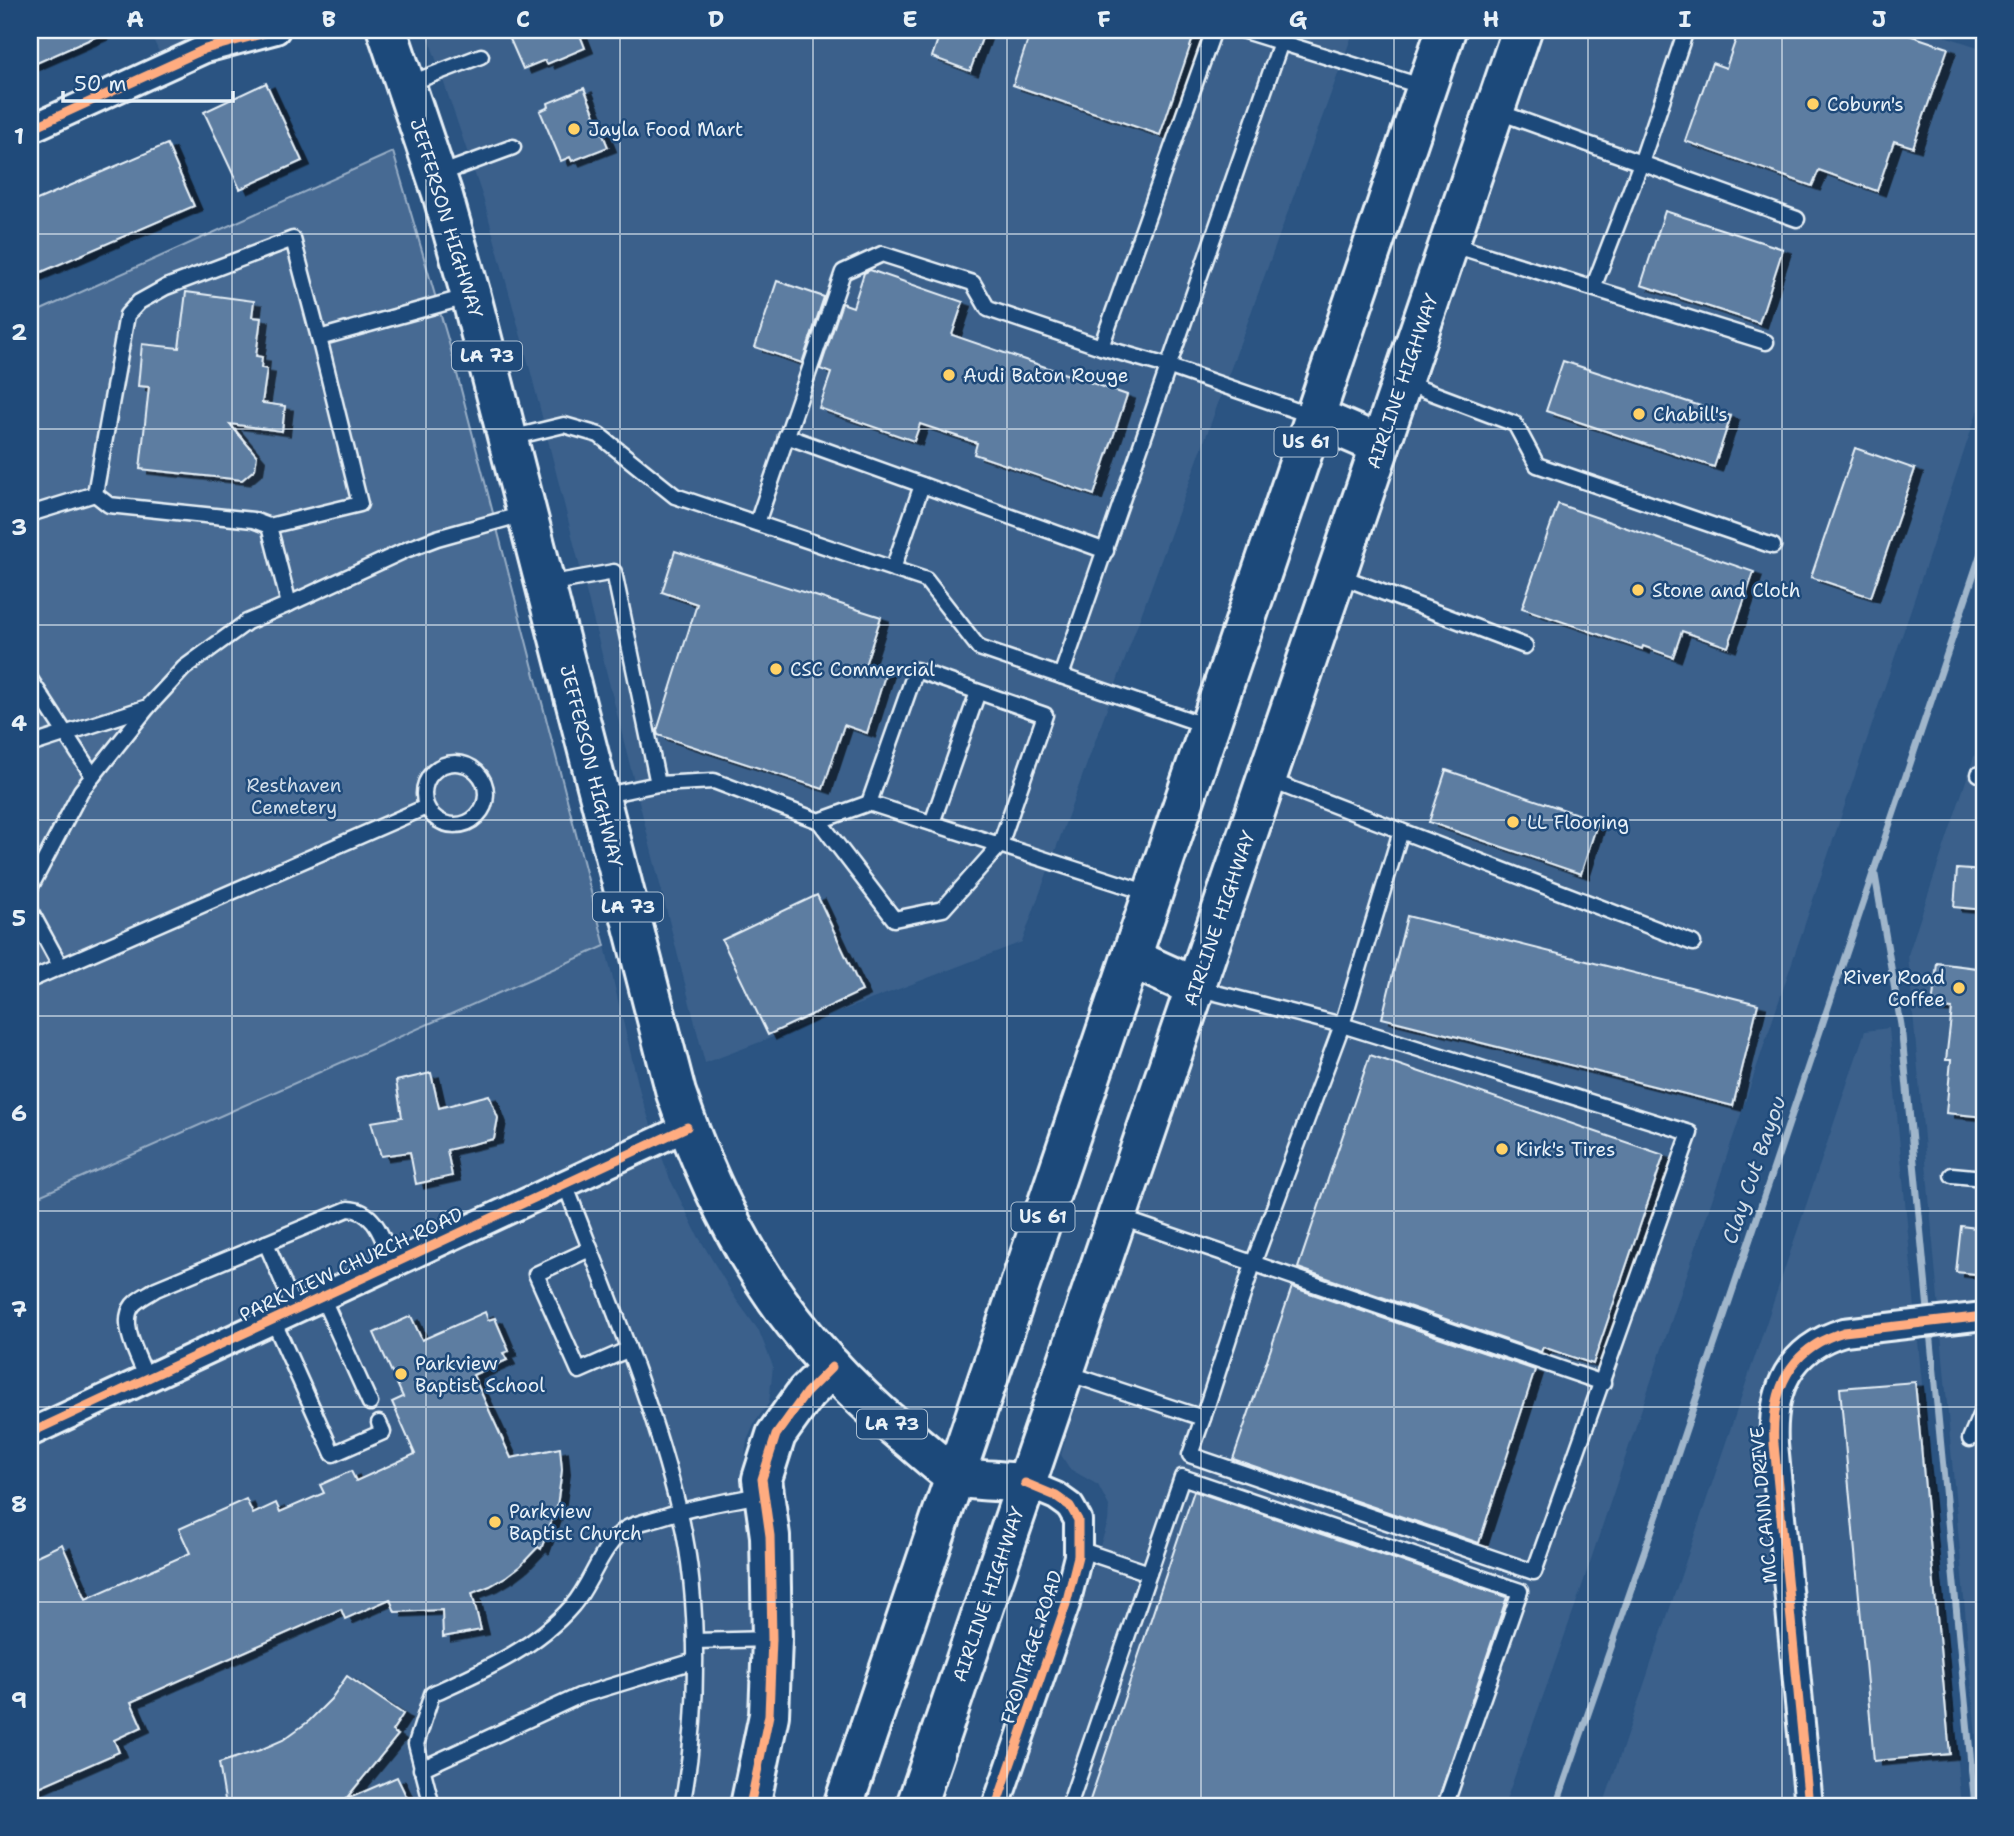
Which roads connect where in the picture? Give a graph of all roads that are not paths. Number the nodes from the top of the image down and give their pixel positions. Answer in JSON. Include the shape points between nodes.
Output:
{"nodes":[{"id":1,"x":275,"y":30,"type":"edge"},
{"id":2,"x":387,"y":30,"type":"edge"},
{"id":3,"x":1214,"y":30,"type":"edge"},
{"id":4,"x":1241,"y":30,"type":"edge"},
{"id":5,"x":1446,"y":30,"type":"edge"},
{"id":6,"x":1522,"y":30,"type":"edge"},
{"id":7,"x":1686,"y":30,"type":"edge"},
{"id":8,"x":1281,"y":42,"type":"junction"},
{"id":9,"x":481,"y":55,"type":"dead end"},
{"id":10,"x":407,"y":85,"type":"junction"},
{"id":11,"x":1426,"y":88,"type":"junction"},
{"id":12,"x":1494,"y":111,"type":"junction"},
{"id":13,"x":30,"y":129,"type":"edge"},
{"id":14,"x":513,"y":147,"type":"dead end"},
{"id":15,"x":1641,"y":163,"type":"junction"},
{"id":16,"x":436,"y":176,"type":"junction"},
{"id":17,"x":1797,"y":219,"type":"dead end"},
{"id":18,"x":1449,"y":244,"type":"junction"},
{"id":19,"x":1593,"y":288,"type":"junction"},
{"id":20,"x":471,"y":296,"type":"junction"},
{"id":21,"x":319,"y":338,"type":"junction"},
{"id":22,"x":1766,"y":342,"type":"dead end"},
{"id":23,"x":1101,"y":348,"type":"junction"},
{"id":24,"x":1167,"y":366,"type":"junction"},
{"id":25,"x":1402,"y":382,"type":"junction"},
{"id":26,"x":1315,"y":417,"type":"junction"},
{"id":27,"x":786,"y":436,"type":"junction"},
{"id":28,"x":508,"y":438,"type":"junction"},
{"id":29,"x":1380,"y":445,"type":"junction"},
{"id":30,"x":922,"y":485,"type":"junction"},
{"id":31,"x":95,"y":494,"type":"junction"},
{"id":32,"x":527,"y":513,"type":"junction"},
{"id":33,"x":30,"y":514,"type":"edge"},
{"id":34,"x":757,"y":523,"type":"junction"},
{"id":35,"x":270,"y":526,"type":"junction"},
{"id":36,"x":1773,"y":547,"type":"dead end"},
{"id":37,"x":1106,"y":551,"type":"junction"},
{"id":38,"x":893,"y":569,"type":"junction"},
{"id":39,"x":1336,"y":574,"type":"junction"},
{"id":40,"x":545,"y":584,"type":"junction"},
{"id":41,"x":289,"y":604,"type":"junction"},
{"id":42,"x":1525,"y":646,"type":"dead end"},
{"id":43,"x":1061,"y":676,"type":"junction"},
{"id":44,"x":30,"y":679,"type":"edge"},
{"id":45,"x":978,"y":692,"type":"junction"},
{"id":46,"x":148,"y":707,"type":"junction"},
{"id":47,"x":1210,"y":727,"type":"junction"},
{"id":48,"x":65,"y":733,"type":"junction"},
{"id":49,"x":30,"y":745,"type":"edge"},
{"id":50,"x":93,"y":776,"type":"junction"},
{"id":51,"x":1266,"y":779,"type":"junction"},
{"id":52,"x":658,"y":784,"type":"junction"},
{"id":53,"x":600,"y":796,"type":"junction"},
{"id":54,"x":869,"y":803,"type":"junction"},
{"id":55,"x":426,"y":807,"type":"junction"},
{"id":56,"x":819,"y":821,"type":"junction"},
{"id":57,"x":932,"y":824,"type":"junction"},
{"id":58,"x":1401,"y":831,"type":"junction"},
{"id":59,"x":1000,"y":845,"type":"junction"},
{"id":60,"x":30,"y":888,"type":"edge"},
{"id":61,"x":1153,"y":894,"type":"junction"},
{"id":62,"x":30,"y":910,"type":"edge"},
{"id":63,"x":1693,"y":943,"type":"dead end"},
{"id":64,"x":1131,"y":958,"type":"junction"},
{"id":65,"x":61,"y":967,"type":"junction"},
{"id":66,"x":30,"y":980,"type":"edge"},
{"id":67,"x":1195,"y":987,"type":"junction"},
{"id":68,"x":1342,"y":1025,"type":"junction"},
{"id":69,"x":687,"y":1127,"type":"junction"},
{"id":70,"x":1952,"y":1175,"type":"dead end"},
{"id":71,"x":1984,"y":1178,"type":"edge"},
{"id":72,"x":565,"y":1184,"type":"junction"},
{"id":73,"x":1116,"y":1217,"type":"junction"},
{"id":74,"x":266,"y":1243,"type":"junction"},
{"id":75,"x":590,"y":1249,"type":"junction"},
{"id":76,"x":393,"y":1264,"type":"junction"},
{"id":77,"x":1253,"y":1264,"type":"junction"},
{"id":78,"x":322,"y":1297,"type":"junction"},
{"id":79,"x":284,"y":1315,"type":"junction"},
{"id":80,"x":1984,"y":1316,"type":"edge"},
{"id":81,"x":627,"y":1350,"type":"junction"},
{"id":82,"x":832,"y":1367,"type":"junction"},
{"id":83,"x":1063,"y":1372,"type":"junction"},
{"id":84,"x":147,"y":1379,"type":"junction"},
{"id":85,"x":1603,"y":1383,"type":"junction"},
{"id":86,"x":370,"y":1403,"type":"dead end"},
{"id":87,"x":1984,"y":1406,"type":"edge"},
{"id":88,"x":1203,"y":1418,"type":"junction"},
{"id":89,"x":379,"y":1423,"type":"dead end"},
{"id":90,"x":30,"y":1433,"type":"edge"},
{"id":91,"x":1970,"y":1438,"type":"dead end"},
{"id":92,"x":956,"y":1476,"type":"junction"},
{"id":93,"x":1025,"y":1483,"type":"junction"},
{"id":94,"x":764,"y":1495,"type":"junction"},
{"id":95,"x":680,"y":1511,"type":"junction"},
{"id":96,"x":1078,"y":1549,"type":"junction"},
{"id":97,"x":1149,"y":1573,"type":"junction"},
{"id":98,"x":772,"y":1639,"type":"junction"},
{"id":99,"x":695,"y":1641,"type":"junction"},
{"id":100,"x":694,"y":1661,"type":"junction"},
{"id":101,"x":421,"y":1769,"type":"junction"},
{"id":102,"x":432,"y":1806,"type":"edge"},
{"id":103,"x":682,"y":1806,"type":"edge"},
{"id":104,"x":750,"y":1806,"type":"edge"},
{"id":105,"x":843,"y":1806,"type":"edge"},
{"id":106,"x":916,"y":1806,"type":"edge"},
{"id":107,"x":996,"y":1806,"type":"edge"},
{"id":108,"x":1069,"y":1806,"type":"edge"},
{"id":109,"x":1446,"y":1806,"type":"edge"},
{"id":110,"x":1809,"y":1806,"type":"edge"}],
"edges":[{"from":1,"to":13,"type":"street","via":[[205,48]]},
{"from":2,"to":10,"type":"main road","name":"JEFFERSON HIGHWAY","number":"LA 73"},
{"from":3,"to":23,"type":"lane"},
{"from":4,"to":8,"type":"lane"},
{"from":5,"to":11,"type":"main road","number":"US 61"},
{"from":6,"to":12,"type":"main road","name":"AIRLINE HIGHWAY"},
{"from":7,"to":15,"type":"lane"},
{"from":8,"to":11,"type":"lane"},
{"from":8,"to":24,"type":"lane"},
{"from":9,"to":10,"type":"lane"},
{"from":10,"to":16,"type":"main road","name":"JEFFERSON HIGHWAY","number":"LA 73"},
{"from":11,"to":26,"type":"main road","number":"US 61"},
{"from":12,"to":15,"type":"lane"},
{"from":12,"to":18,"type":"main road","name":"AIRLINE HIGHWAY"},
{"from":14,"to":16,"type":"lane"},
{"from":15,"to":17,"type":"lane"},
{"from":15,"to":19,"type":"lane"},
{"from":16,"to":20,"type":"main road","name":"JEFFERSON HIGHWAY","number":"LA 73"},
{"from":18,"to":19,"type":"lane"},
{"from":18,"to":25,"type":"main road","name":"AIRLINE HIGHWAY"},
{"from":19,"to":22,"type":"lane"},
{"from":20,"to":21,"type":"lane"},
{"from":20,"to":28,"type":"main road","name":"JEFFERSON HIGHWAY","number":"LA 73"},
{"from":21,"to":31,"type":"lane","via":[[293,239],[138,302],[127,315]]},
{"from":21,"to":35,"type":"lane","via":[[360,504]]},
{"from":23,"to":24,"type":"lane"},
{"from":23,"to":27,"type":"lane","via":[[988,309],[973,283],[882,254],[843,272]]},
{"from":24,"to":26,"type":"lane"},
{"from":24,"to":37,"type":"lane"},
{"from":25,"to":29,"type":"main road","name":"AIRLINE HIGHWAY"},
{"from":25,"to":36,"type":"lane","via":[[1515,424],[1537,465]]},
{"from":26,"to":29,"type":"main road"},
{"from":26,"to":47,"type":"main road","number":"US 61"},
{"from":27,"to":30,"type":"lane"},
{"from":27,"to":34,"type":"lane"},
{"from":28,"to":32,"type":"main road","name":"JEFFERSON HIGHWAY","number":"LA 73"},
{"from":28,"to":34,"type":"lane","via":[[564,425],[599,435],[675,496]]},
{"from":29,"to":39,"type":"main road","name":"AIRLINE HIGHWAY"},
{"from":30,"to":37,"type":"lane"},
{"from":30,"to":38,"type":"lane"},
{"from":31,"to":33,"type":"lane"},
{"from":31,"to":35,"type":"lane","via":[[109,505],[253,520]]},
{"from":32,"to":40,"type":"main road","name":"JEFFERSON HIGHWAY","number":"LA 73"},
{"from":32,"to":41,"type":"lane","via":[[408,548]]},
{"from":34,"to":38,"type":"lane"},
{"from":35,"to":41,"type":"lane"},
{"from":37,"to":43,"type":"lane"},
{"from":38,"to":43,"type":"lane","via":[[926,580],[979,648]]},
{"from":39,"to":42,"type":"lane"},
{"from":39,"to":51,"type":"main road","name":"AIRLINE HIGHWAY"},
{"from":40,"to":52,"type":"lane","via":[[614,572]]},
{"from":40,"to":53,"type":"main road","name":"JEFFERSON HIGHWAY","number":"LA 73"},
{"from":41,"to":46,"type":"lane","via":[[247,622],[184,668]]},
{"from":43,"to":47,"type":"lane"},
{"from":44,"to":48,"type":"lane"},
{"from":45,"to":54,"type":"lane","via":[[916,670]]},
{"from":45,"to":57,"type":"lane"},
{"from":45,"to":59,"type":"lane","via":[[1045,715]]},
{"from":46,"to":48,"type":"lane"},
{"from":46,"to":50,"type":"lane"},
{"from":47,"to":61,"type":"main road","number":"US 61"},
{"from":48,"to":49,"type":"lane"},
{"from":48,"to":50,"type":"lane"},
{"from":50,"to":60,"type":"lane"},
{"from":51,"to":58,"type":"lane"},
{"from":51,"to":67,"type":"main road","name":"AIRLINE HIGHWAY"},
{"from":52,"to":53,"type":"lane"},
{"from":52,"to":56,"type":"lane","via":[[714,781]]},
{"from":53,"to":69,"type":"main road","name":"JEFFERSON HIGHWAY","number":"LA 73"},
{"from":54,"to":56,"type":"lane"},
{"from":54,"to":57,"type":"lane"},
{"from":55,"to":55,"type":"lane","via":[[431,816],[449,825],[469,822],[484,807],[481,777],[465,764],[444,764],[428,776],[423,797]]},
{"from":55,"to":65,"type":"lane"},
{"from":56,"to":59,"type":"lane","via":[[894,919],[943,908]]},
{"from":57,"to":59,"type":"lane"},
{"from":58,"to":63,"type":"lane"},
{"from":58,"to":68,"type":"lane"},
{"from":59,"to":61,"type":"lane"},
{"from":61,"to":64,"type":"main road","number":"US 61"},
{"from":62,"to":65,"type":"lane"},
{"from":64,"to":67,"type":"main road"},
{"from":64,"to":92,"type":"main road","number":"US 61"},
{"from":65,"to":66,"type":"lane"},
{"from":67,"to":68,"type":"lane"},
{"from":67,"to":73,"type":"main road","name":"AIRLINE HIGHWAY"},
{"from":68,"to":77,"type":"lane"},
{"from":68,"to":85,"type":"lane","via":[[1690,1133]]},
{"from":69,"to":72,"type":"street","name":"PARKVIEW CHURCH ROAD"},
{"from":69,"to":82,"type":"main road","name":"JEFFERSON HIGHWAY","number":"LA 73","via":[[714,1192],[754,1266],[784,1311]]},
{"from":70,"to":71,"type":"lane"},
{"from":72,"to":75,"type":"lane"},
{"from":72,"to":76,"type":"street","name":"PARKVIEW CHURCH ROAD"},
{"from":73,"to":77,"type":"lane"},
{"from":73,"to":83,"type":"main road","name":"AIRLINE HIGHWAY"},
{"from":74,"to":76,"type":"lane","via":[[338,1212],[359,1209],[377,1226]]},
{"from":74,"to":79,"type":"lane"},
{"from":74,"to":84,"type":"lane","via":[[156,1289],[133,1305],[129,1330]]},
{"from":75,"to":81,"type":"lane"},
{"from":75,"to":81,"type":"lane","via":[[536,1274],[579,1371]]},
{"from":76,"to":78,"type":"street","name":"PARKVIEW CHURCH ROAD"},
{"from":77,"to":85,"type":"lane"},
{"from":77,"to":88,"type":"lane"},
{"from":78,"to":79,"type":"street","name":"PARKVIEW CHURCH ROAD"},
{"from":78,"to":86,"type":"lane"},
{"from":79,"to":84,"type":"street","name":"PARKVIEW CHURCH ROAD"},
{"from":79,"to":89,"type":"lane","via":[[333,1454],[383,1432]]},
{"from":80,"to":110,"type":"street","name":"MC CANN DRIVE","via":[[1829,1336],[1798,1359],[1785,1375],[1775,1402],[1774,1444]]},
{"from":81,"to":95,"type":"lane"},
{"from":82,"to":92,"type":"main road","name":"JEFFERSON HIGHWAY","number":"LA 73","via":[[865,1401]]},
{"from":82,"to":94,"type":"main road","via":[[806,1393],[776,1435],[762,1479]]},
{"from":83,"to":88,"type":"lane"},
{"from":83,"to":93,"type":"main road","name":"AIRLINE HIGHWAY"},
{"from":84,"to":90,"type":"street","name":"PARKVIEW CHURCH ROAD"},
{"from":85,"to":88,"type":"lane","via":[[1534,1572],[1190,1455]]},
{"from":87,"to":91,"type":"lane"},
{"from":92,"to":93,"type":"main road"},
{"from":92,"to":105,"type":"main road","number":"US 61"},
{"from":93,"to":96,"type":"street","name":"FRONTAGE ROAD","via":[[1070,1506],[1078,1520]]},
{"from":93,"to":106,"type":"main road","name":"AIRLINE HIGHWAY"},
{"from":94,"to":95,"type":"lane"},
{"from":94,"to":98,"type":"main road","via":[[770,1536]]},
{"from":95,"to":99,"type":"lane"},
{"from":95,"to":101,"type":"lane","via":[[629,1527],[612,1540],[574,1604],[520,1650],[432,1693],[416,1744]]},
{"from":96,"to":97,"type":"lane"},
{"from":96,"to":107,"type":"street","name":"FRONTAGE ROAD","via":[[1066,1604]]},
{"from":97,"to":108,"type":"lane"},
{"from":97,"to":109,"type":"lane","via":[[1182,1477],[1520,1591]]},
{"from":98,"to":99,"type":"lane"},
{"from":98,"to":104,"type":"main road","via":[[769,1714]]},
{"from":99,"to":100,"type":"lane"},
{"from":100,"to":101,"type":"lane","via":[[579,1696]]},
{"from":100,"to":103,"type":"lane","via":[[691,1740]]},
{"from":101,"to":102,"type":"lane"}]}
